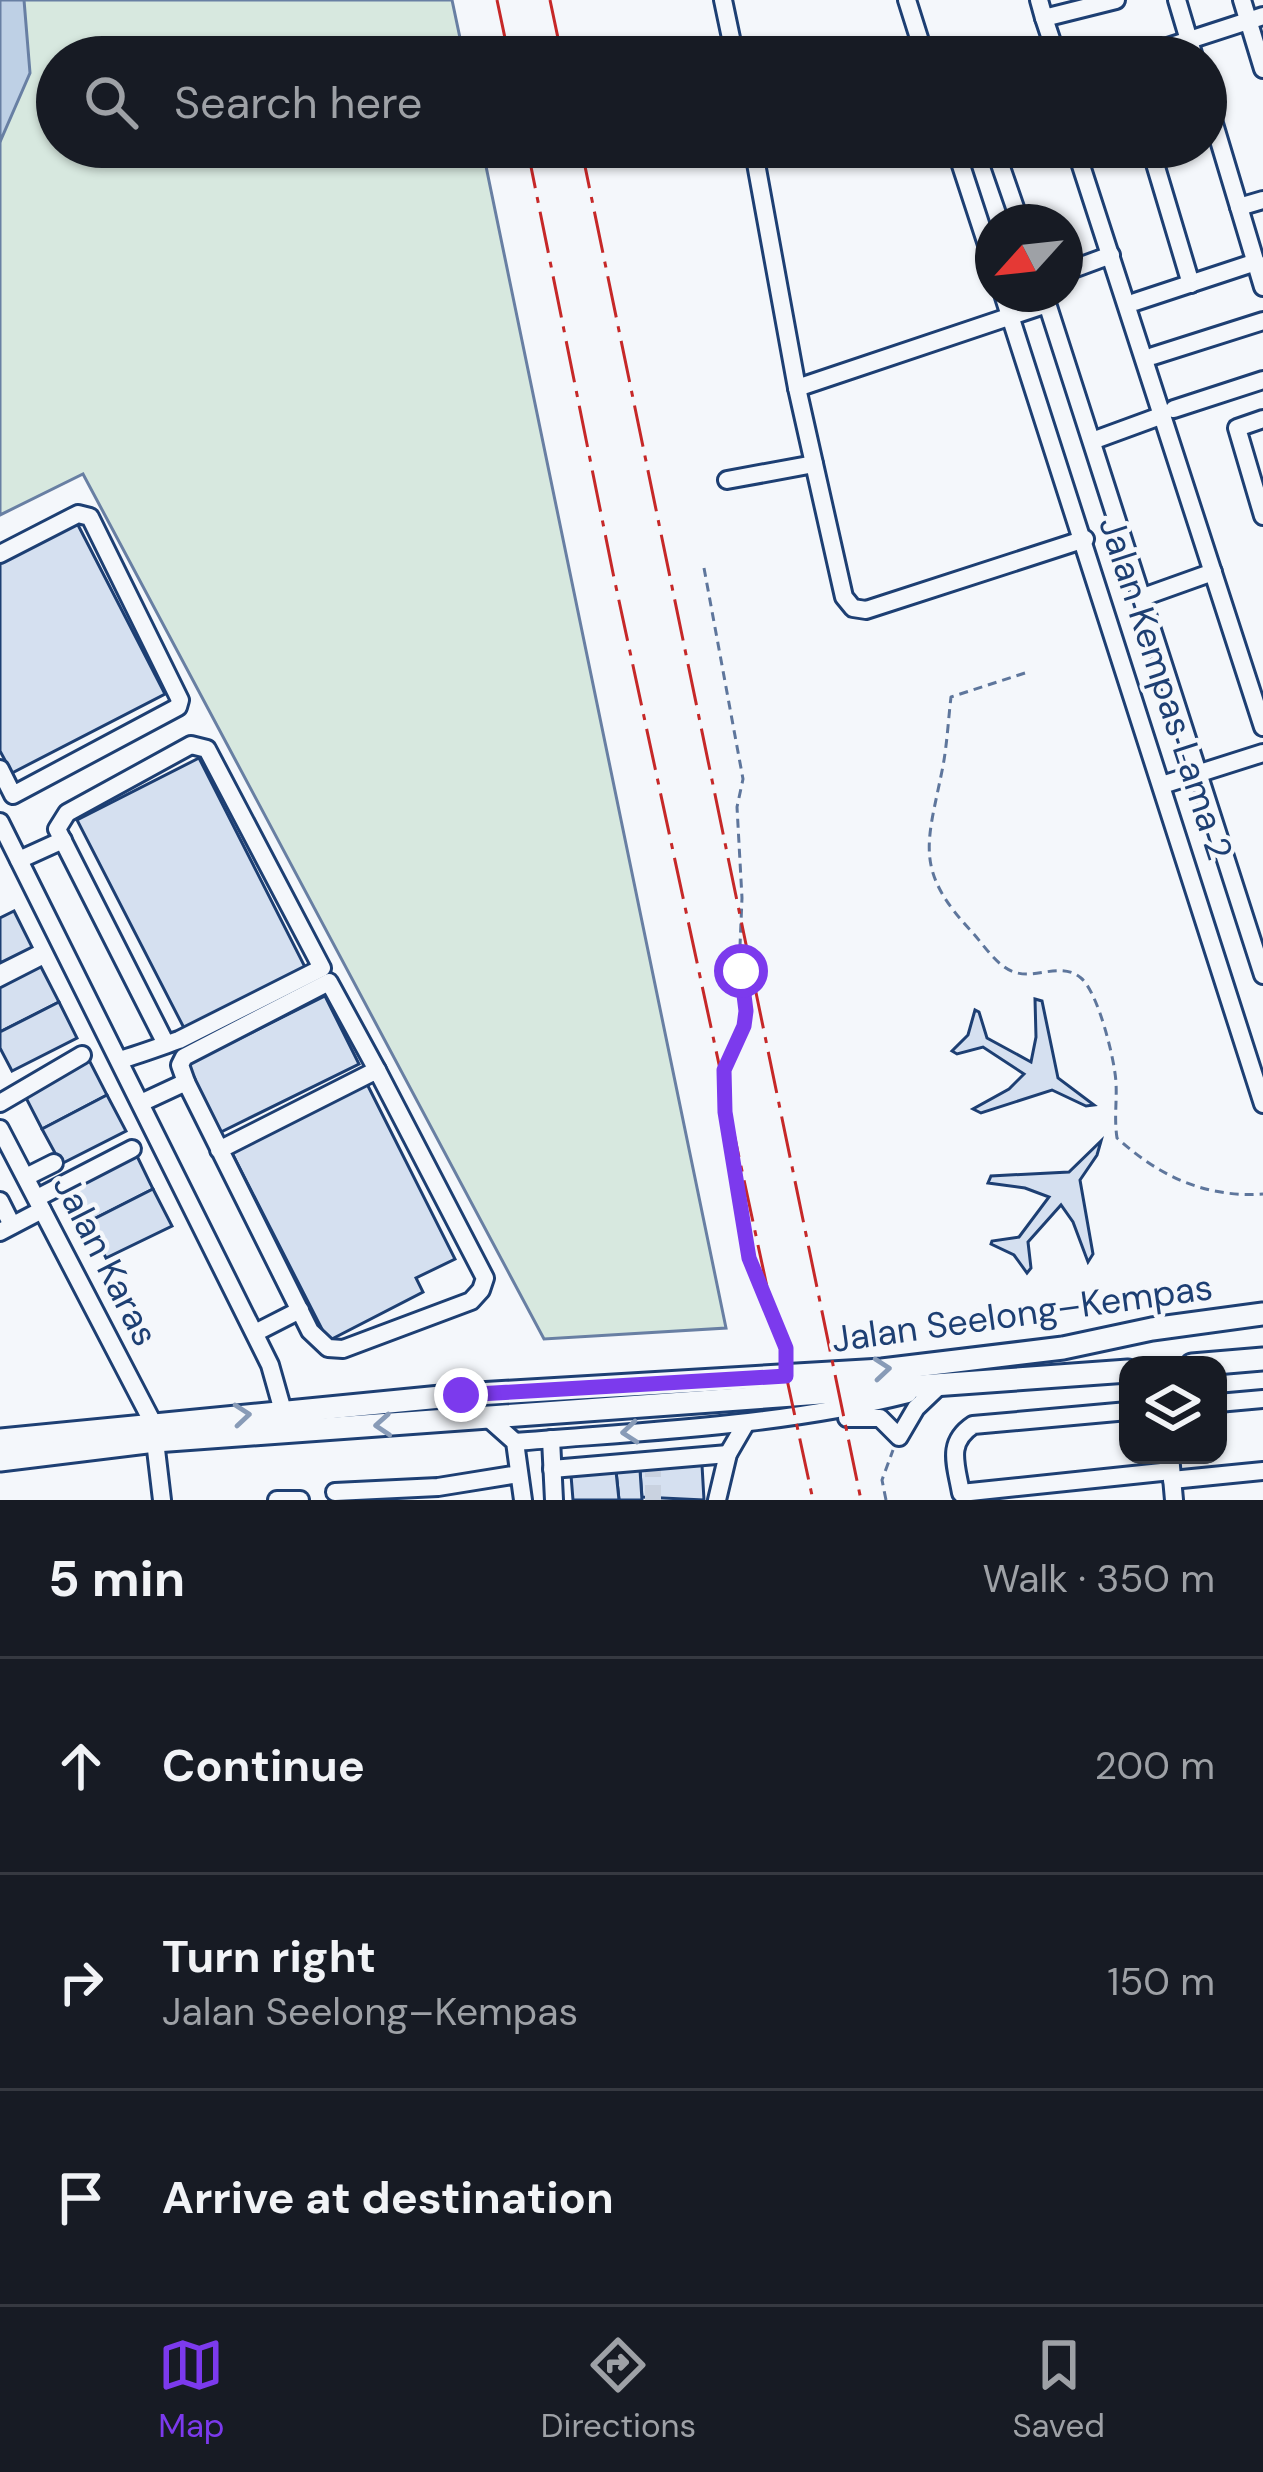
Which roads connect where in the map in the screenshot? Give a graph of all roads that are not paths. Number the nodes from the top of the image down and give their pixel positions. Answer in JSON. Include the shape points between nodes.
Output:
{"nodes":[{"id":1,"x":723,"y":0,"type":"edge"},
{"id":2,"x":907,"y":0,"type":"edge"},
{"id":3,"x":1116,"y":0,"type":"edge"},
{"id":4,"x":1178,"y":0,"type":"edge"},
{"id":5,"x":1242,"y":0,"type":"edge"},
{"id":6,"x":1042,"y":9,"type":"edge"},
{"id":7,"x":1256,"y":19,"type":"edge"},
{"id":8,"x":731,"y":36,"type":"edge"},
{"id":9,"x":918,"y":36,"type":"edge"},
{"id":10,"x":1188,"y":36,"type":"edge"},
{"id":11,"x":1218,"y":36,"type":"edge"},
{"id":12,"x":1263,"y":69,"type":"edge"},
{"id":13,"x":1227,"y":167,"type":"edge"},
{"id":14,"x":757,"y":168,"type":"edge"},
{"id":15,"x":962,"y":168,"type":"edge"},
{"id":16,"x":1001,"y":168,"type":"edge"},
{"id":17,"x":1082,"y":168,"type":"edge"},
{"id":18,"x":1156,"y":168,"type":"edge"},
{"id":19,"x":1263,"y":200,"type":"edge"},
{"id":20,"x":1014,"y":204,"type":"edge"},
{"id":21,"x":1239,"y":207,"type":"junction"},
{"id":22,"x":975,"y":208,"type":"edge"},
{"id":23,"x":1111,"y":255,"type":"junction"},
{"id":24,"x":1256,"y":262,"type":"junction"},
{"id":25,"x":1083,"y":265,"type":"edge"},
{"id":26,"x":1191,"y":284,"type":"junction"},
{"id":27,"x":1263,"y":287,"type":"edge"},
{"id":28,"x":1135,"y":302,"type":"dead end"},
{"id":29,"x":1009,"y":312,"type":"edge"},
{"id":30,"x":1018,"y":312,"type":"edge"},
{"id":31,"x":1050,"y":312,"type":"edge"},
{"id":32,"x":1010,"y":316,"type":"junction"},
{"id":33,"x":1263,"y":321,"type":"edge"},
{"id":34,"x":1153,"y":356,"type":"dead end"},
{"id":35,"x":1263,"y":380,"type":"edge"},
{"id":36,"x":797,"y":388,"type":"junction"},
{"id":37,"x":1168,"y":412,"type":"junction"},
{"id":38,"x":1263,"y":419,"type":"edge"},
{"id":39,"x":1092,"y":441,"type":"junction"},
{"id":40,"x":814,"y":464,"type":"junction"},
{"id":41,"x":727,"y":480,"type":"dead end"},
{"id":42,"x":1263,"y":516,"type":"edge"},
{"id":43,"x":1085,"y":539,"type":"junction"},
{"id":44,"x":0,"y":554,"type":"edge"},
{"id":45,"x":1213,"y":572,"type":"junction"},
{"id":46,"x":1143,"y":597,"type":"junction"},
{"id":47,"x":1263,"y":727,"type":"edge"},
{"id":48,"x":1263,"y":753,"type":"edge"},
{"id":49,"x":0,"y":769,"type":"edge"},
{"id":50,"x":1198,"y":775,"type":"junction"},
{"id":51,"x":1162,"y":785,"type":"junction"},
{"id":52,"x":6,"y":798,"type":"edge"},
{"id":53,"x":0,"y":822,"type":"edge"},
{"id":54,"x":63,"y":840,"type":"junction"},
{"id":55,"x":20,"y":860,"type":"junction"},
{"id":56,"x":1257,"y":933,"type":"edge"},
{"id":57,"x":326,"y":975,"type":"junction"},
{"id":58,"x":1263,"y":975,"type":"edge"},
{"id":59,"x":166,"y":1044,"type":"junction"},
{"id":60,"x":82,"y":1054,"type":"dead end"},
{"id":61,"x":120,"y":1060,"type":"junction"},
{"id":62,"x":377,"y":1070,"type":"junction"},
{"id":63,"x":186,"y":1082,"type":"junction"},
{"id":64,"x":142,"y":1102,"type":"junction"},
{"id":65,"x":0,"y":1103,"type":"edge"},
{"id":66,"x":1263,"y":1104,"type":"edge"},
{"id":67,"x":0,"y":1129,"type":"edge"},
{"id":68,"x":132,"y":1149,"type":"dead end"},
{"id":69,"x":219,"y":1150,"type":"junction"},
{"id":70,"x":54,"y":1163,"type":"dead end"},
{"id":71,"x":26,"y":1178,"type":"junction"},
{"id":72,"x":0,"y":1201,"type":"edge"},
{"id":73,"x":39,"y":1204,"type":"junction"},
{"id":74,"x":6,"y":1228,"type":"edge"},
{"id":75,"x":1263,"y":1300,"type":"edge"},
{"id":76,"x":299,"y":1310,"type":"junction"},
{"id":77,"x":1263,"y":1314,"type":"edge"},
{"id":78,"x":1153,"y":1329,"type":"junction"},
{"id":79,"x":255,"y":1333,"type":"junction"},
{"id":80,"x":1263,"y":1359,"type":"edge"},
{"id":81,"x":1227,"y":1362,"type":"edge"},
{"id":82,"x":1119,"y":1372,"type":"edge"},
{"id":83,"x":938,"y":1387,"type":"junction"},
{"id":84,"x":1263,"y":1399,"type":"edge"},
{"id":85,"x":1227,"y":1402,"type":"edge"},
{"id":86,"x":283,"y":1411,"type":"junction"},
{"id":87,"x":1119,"y":1412,"type":"edge"},
{"id":88,"x":488,"y":1418,"type":"junction"},
{"id":89,"x":746,"y":1423,"type":"junction"},
{"id":90,"x":154,"y":1432,"type":"junction"},
{"id":91,"x":551,"y":1439,"type":"junction"},
{"id":92,"x":0,"y":1440,"type":"edge"},
{"id":93,"x":515,"y":1442,"type":"junction"},
{"id":94,"x":728,"y":1454,"type":"junction"},
{"id":95,"x":0,"y":1460,"type":"edge"},
{"id":96,"x":552,"y":1468,"type":"junction"},
{"id":97,"x":1171,"y":1469,"type":"edge"},
{"id":98,"x":1263,"y":1471,"type":"edge"},
{"id":99,"x":519,"y":1474,"type":"junction"},
{"id":100,"x":334,"y":1492,"type":"dead end"},
{"id":101,"x":439,"y":1493,"type":"edge"},
{"id":102,"x":397,"y":1495,"type":"edge"},
{"id":103,"x":162,"y":1500,"type":"edge"},
{"id":104,"x":277,"y":1500,"type":"edge"},
{"id":105,"x":300,"y":1500,"type":"edge"},
{"id":106,"x":523,"y":1500,"type":"edge"},
{"id":107,"x":554,"y":1500,"type":"edge"},
{"id":108,"x":718,"y":1500,"type":"edge"},
{"id":109,"x":1174,"y":1500,"type":"edge"}],
"edges":[{"from":1,"to":8,"type":"street"},
{"from":2,"to":9,"type":"street"},
{"from":3,"to":6,"type":"street"},
{"from":4,"to":10,"type":"street"},
{"from":5,"to":7,"type":"street"},
{"from":7,"to":11,"type":"street"},
{"from":7,"to":12,"type":"street"},
{"from":13,"to":21,"type":"street"},
{"from":14,"to":36,"type":"street"},
{"from":15,"to":22,"type":"street"},
{"from":16,"to":20,"type":"street"},
{"from":17,"to":23,"type":"street"},
{"from":18,"to":26,"type":"street"},
{"from":19,"to":21,"type":"street"},
{"from":21,"to":24,"type":"street"},
{"from":23,"to":25,"type":"street"},
{"from":23,"to":37,"type":"street"},
{"from":24,"to":26,"type":"street"},
{"from":24,"to":27,"type":"street"},
{"from":26,"to":28,"type":"street"},
{"from":29,"to":32,"type":"street","name":"Jalan Kempas Lama 2"},
{"from":30,"to":32,"type":"street"},
{"from":31,"to":39,"type":"street"},
{"from":32,"to":36,"type":"street"},
{"from":32,"to":43,"type":"street","name":"Jalan Kempas Lama 2"},
{"from":33,"to":34,"type":"street"},
{"from":35,"to":37,"type":"street"},
{"from":36,"to":40,"type":"street"},
{"from":37,"to":39,"type":"street"},
{"from":37,"to":45,"type":"street"},
{"from":38,"to":42,"type":"street","via":[[1237,428]]},
{"from":39,"to":46,"type":"street"},
{"from":40,"to":41,"type":"street"},
{"from":40,"to":43,"type":"street","via":[[840,584],[853,608]]},
{"from":43,"to":51,"type":"street","name":"Jalan Kempas Lama 2"},
{"from":44,"to":52,"type":"street","via":[[79,514],[90,517],[180,700]]},
{"from":45,"to":46,"type":"street"},
{"from":45,"to":47,"type":"street"},
{"from":46,"to":50,"type":"street"},
{"from":48,"to":50,"type":"street"},
{"from":49,"to":52,"type":"street"},
{"from":50,"to":51,"type":"street"},
{"from":50,"to":56,"type":"street"},
{"from":51,"to":66,"type":"street","name":"Jalan Kempas Lama 2"},
{"from":53,"to":55,"type":"street"},
{"from":54,"to":55,"type":"street"},
{"from":54,"to":57,"type":"street","via":[[57,830],[67,813],[200,745]]},
{"from":54,"to":59,"type":"street"},
{"from":55,"to":61,"type":"street"},
{"from":56,"to":58,"type":"street"},
{"from":57,"to":59,"type":"street"},
{"from":57,"to":62,"type":"street"},
{"from":57,"to":63,"type":"street","via":[[184,1057]]},
{"from":59,"to":61,"type":"street"},
{"from":60,"to":65,"type":"street"},
{"from":61,"to":64,"type":"street"},
{"from":62,"to":69,"type":"street"},
{"from":62,"to":76,"type":"street","via":[[485,1278],[482,1290],[344,1349],[328,1348]]},
{"from":63,"to":64,"type":"street"},
{"from":63,"to":69,"type":"street"},
{"from":64,"to":79,"type":"street"},
{"from":67,"to":71,"type":"street","name":"Jalan Karas"},
{"from":68,"to":73,"type":"street"},
{"from":69,"to":76,"type":"street"},
{"from":70,"to":71,"type":"street"},
{"from":71,"to":73,"type":"street","name":"Jalan Karas"},
{"from":72,"to":74,"type":"street"},
{"from":73,"to":74,"type":"street"},
{"from":73,"to":90,"type":"street","name":"Jalan Karas"},
{"from":75,"to":78,"type":"main road"},
{"from":76,"to":79,"type":"street"},
{"from":77,"to":78,"type":"main road","name":"Jalan Seelong–Kempas"},
{"from":86,"to":78,"type":"main road","name":"Jalan Seelong–Kempas","one_way":true,"via":[[882,1370]]},
{"from":79,"to":86,"type":"street"},
{"from":80,"to":81,"type":"main road","name":"Jalan Seelong–Kempas"},
{"from":82,"to":83,"type":"main road","name":"Jalan Seelong–Kempas"},
{"from":83,"to":88,"type":"main road","name":"Jalan Seelong–Kempas"},
{"from":83,"to":89,"type":"street"},
{"from":83,"to":89,"type":"street","via":[[899,1437],[871,1416]]},
{"from":84,"to":85,"type":"street"},
{"from":90,"to":86,"type":"main road","name":"Jalan Seelong–Kempas","one_way":true},
{"from":87,"to":97,"type":"street","via":[[973,1425],[953,1446],[961,1493]]},
{"from":88,"to":90,"type":"main road","name":"Jalan Seelong–Kempas","one_way":true},
{"from":88,"to":93,"type":"street"},
{"from":89,"to":91,"type":"street","one_way":true},
{"from":89,"to":94,"type":"street"},
{"from":90,"to":92,"type":"main road","name":"Jalan Seelong–Kempas"},
{"from":90,"to":95,"type":"main road","name":"Jalan Seelong–Kempas"},
{"from":90,"to":103,"type":"street"},
{"from":91,"to":93,"type":"street"},
{"from":91,"to":96,"type":"street"},
{"from":93,"to":99,"type":"street"},
{"from":94,"to":96,"type":"street"},
{"from":94,"to":108,"type":"street"},
{"from":96,"to":107,"type":"street"},
{"from":97,"to":98,"type":"street"},
{"from":97,"to":109,"type":"street"},
{"from":99,"to":101,"type":"street"},
{"from":99,"to":106,"type":"street"},
{"from":100,"to":102,"type":"street"},
{"from":101,"to":102,"type":"street"},
{"from":104,"to":105,"type":"street"}]}
